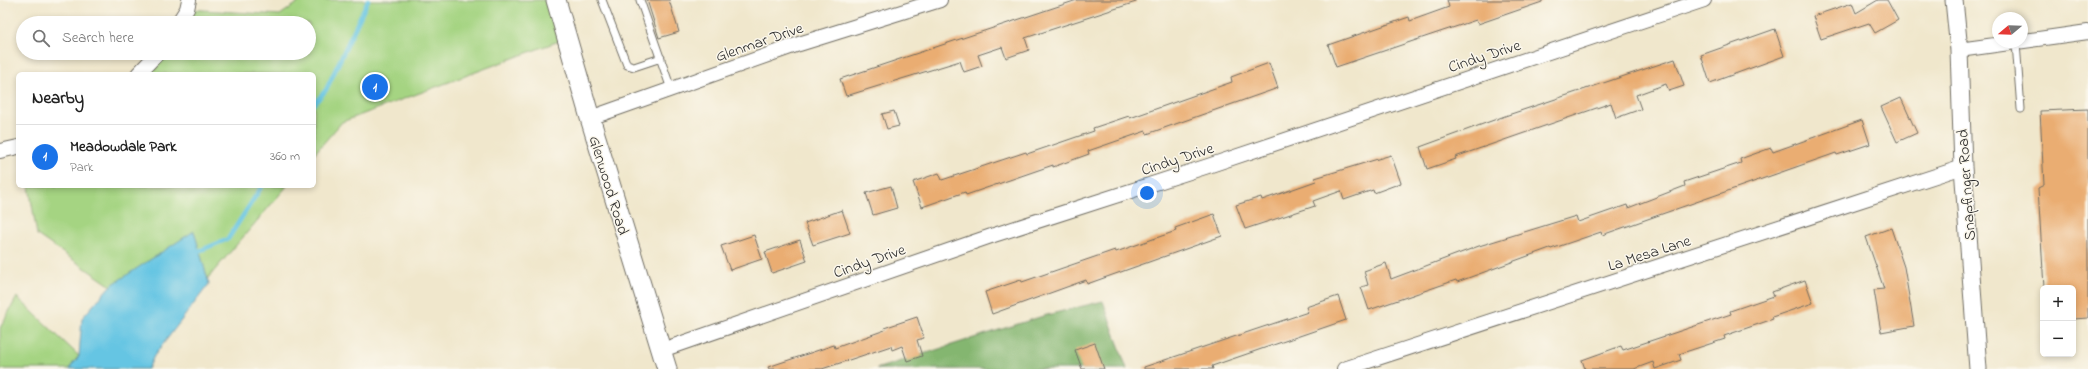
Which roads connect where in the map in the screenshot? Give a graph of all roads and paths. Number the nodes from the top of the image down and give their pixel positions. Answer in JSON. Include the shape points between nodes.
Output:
{"nodes":[{"id":1,"x":189,"y":0,"type":"edge"},
{"id":2,"x":558,"y":0,"type":"edge"},
{"id":3,"x":602,"y":0,"type":"edge"},
{"id":4,"x":640,"y":0,"type":"edge"},
{"id":5,"x":940,"y":0,"type":"edge"},
{"id":6,"x":1704,"y":0,"type":"edge"},
{"id":7,"x":1954,"y":0,"type":"edge"},
{"id":8,"x":909,"y":5,"type":"edge"},
{"id":9,"x":182,"y":16,"type":"edge"},
{"id":10,"x":2088,"y":32,"type":"edge"},
{"id":11,"x":2028,"y":41,"type":"edge"},
{"id":12,"x":1992,"y":46,"type":"edge"},
{"id":13,"x":2016,"y":48,"type":"edge"},
{"id":14,"x":1959,"y":50,"type":"junction"},
{"id":15,"x":660,"y":58,"type":"junction"},
{"id":16,"x":151,"y":60,"type":"edge"},
{"id":17,"x":140,"y":72,"type":"edge"},
{"id":18,"x":671,"y":89,"type":"junction"},
{"id":19,"x":2021,"y":109,"type":"dead end"},
{"id":20,"x":590,"y":118,"type":"junction"},
{"id":21,"x":16,"y":147,"type":"edge"},
{"id":22,"x":0,"y":151,"type":"edge"},
{"id":23,"x":1963,"y":167,"type":"junction"},
{"id":24,"x":662,"y":350,"type":"junction"},
{"id":25,"x":667,"y":369,"type":"edge"},
{"id":26,"x":1344,"y":369,"type":"edge"},
{"id":27,"x":1978,"y":369,"type":"edge"}],
"edges":[{"from":1,"to":9,"type":"street"},
{"from":2,"to":20,"type":"main road","name":"Glenwood Road"},
{"from":3,"to":15,"type":"lane","via":[[627,65],[634,67]]},
{"from":4,"to":15,"type":"lane"},
{"from":5,"to":8,"type":"street","name":"Glenmar Drive"},
{"from":6,"to":24,"type":"street","name":"Cindy Drive","via":[[994,235]]},
{"from":7,"to":14,"type":"street","name":"Snapfinger Road"},
{"from":8,"to":18,"type":"street","name":"Glenmar Drive"},
{"from":10,"to":11,"type":"street"},
{"from":12,"to":14,"type":"street"},
{"from":13,"to":19,"type":"lane"},
{"from":14,"to":23,"type":"street","name":"Snapfinger Road"},
{"from":15,"to":18,"type":"lane"},
{"from":16,"to":17,"type":"street"},
{"from":18,"to":20,"type":"street","name":"Glenmar Drive"},
{"from":20,"to":24,"type":"main road","name":"Glenwood Road"},
{"from":21,"to":22,"type":"street"},
{"from":23,"to":26,"type":"street","name":"La Mesa Lane"},
{"from":23,"to":27,"type":"street","name":"Snapfinger Road"},
{"from":24,"to":25,"type":"main road","name":"Glenwood Road"}]}
